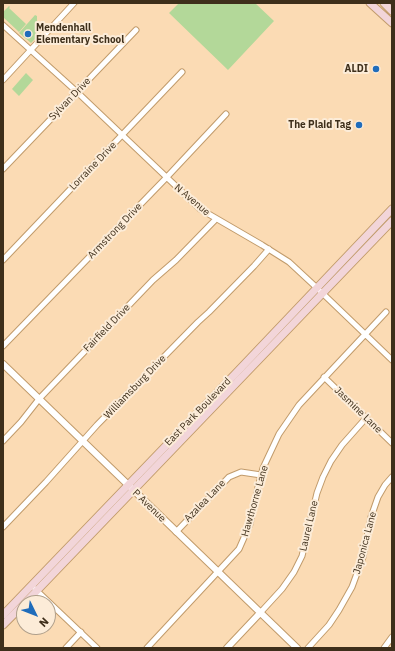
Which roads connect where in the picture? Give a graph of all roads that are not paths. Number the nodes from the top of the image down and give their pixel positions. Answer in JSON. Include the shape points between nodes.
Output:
{"nodes":[{"id":1,"x":74,"y":3,"type":"edge"},
{"id":2,"x":370,"y":3,"type":"edge"},
{"id":3,"x":384,"y":3,"type":"edge"},
{"id":4,"x":391,"y":10,"type":"edge"},
{"id":5,"x":383,"y":15,"type":"junction"},
{"id":6,"x":392,"y":23,"type":"edge"},
{"id":7,"x":3,"y":25,"type":"edge"},
{"id":8,"x":136,"y":30,"type":"dead end"},
{"id":9,"x":30,"y":50,"type":"junction"},
{"id":10,"x":182,"y":72,"type":"dead end"},
{"id":11,"x":3,"y":80,"type":"edge"},
{"id":12,"x":77,"y":92,"type":"junction"},
{"id":13,"x":226,"y":114,"type":"dead end"},
{"id":14,"x":123,"y":135,"type":"junction"},
{"id":15,"x":3,"y":169,"type":"edge"},
{"id":16,"x":166,"y":178,"type":"junction"},
{"id":17,"x":392,"y":209,"type":"edge"},
{"id":18,"x":216,"y":219,"type":"junction"},
{"id":19,"x":392,"y":221,"type":"edge"},
{"id":20,"x":269,"y":249,"type":"junction"},
{"id":21,"x":3,"y":260,"type":"edge"},
{"id":22,"x":320,"y":291,"type":"junction"},
{"id":23,"x":386,"y":312,"type":"dead end"},
{"id":24,"x":365,"y":334,"type":"junction"},
{"id":25,"x":3,"y":346,"type":"edge"},
{"id":26,"x":392,"y":360,"type":"edge"},
{"id":27,"x":3,"y":364,"type":"edge"},
{"id":28,"x":324,"y":378,"type":"junction"},
{"id":29,"x":39,"y":398,"type":"junction"},
{"id":30,"x":366,"y":418,"type":"junction"},
{"id":31,"x":3,"y":441,"type":"edge"},
{"id":32,"x":82,"y":442,"type":"junction"},
{"id":33,"x":392,"y":443,"type":"edge"},
{"id":34,"x":261,"y":475,"type":"junction"},
{"id":35,"x":392,"y":477,"type":"edge"},
{"id":36,"x":130,"y":488,"type":"junction"},
{"id":37,"x":3,"y":527,"type":"edge"},
{"id":38,"x":176,"y":532,"type":"junction"},
{"id":39,"x":218,"y":572,"type":"junction"},
{"id":40,"x":34,"y":588,"type":"junction"},
{"id":41,"x":29,"y":595,"type":"edge"},
{"id":42,"x":16,"y":612,"type":"edge"},
{"id":43,"x":260,"y":613,"type":"junction"},
{"id":44,"x":3,"y":615,"type":"edge"},
{"id":45,"x":3,"y":626,"type":"edge"},
{"id":46,"x":81,"y":632,"type":"junction"},
{"id":47,"x":392,"y":637,"type":"edge"},
{"id":48,"x":66,"y":648,"type":"edge"},
{"id":49,"x":97,"y":648,"type":"edge"},
{"id":50,"x":147,"y":648,"type":"edge"},
{"id":51,"x":227,"y":648,"type":"edge"},
{"id":52,"x":297,"y":648,"type":"edge"},
{"id":53,"x":308,"y":648,"type":"edge"},
{"id":54,"x":384,"y":648,"type":"edge"}],
"edges":[{"from":1,"to":9,"type":"street"},
{"from":2,"to":5,"type":"main road"},
{"from":3,"to":4,"type":"main road"},
{"from":4,"to":5,"type":"main road"},
{"from":5,"to":6,"type":"main road"},
{"from":7,"to":9,"type":"street","name":"N Avenue"},
{"from":8,"to":12,"type":"street","name":"Sylvan Drive"},
{"from":9,"to":11,"type":"street"},
{"from":9,"to":12,"type":"street","name":"N Avenue"},
{"from":10,"to":14,"type":"street","name":"Lorraine Drive"},
{"from":12,"to":14,"type":"street","name":"N Avenue"},
{"from":12,"to":15,"type":"street","name":"Sylvan Drive"},
{"from":13,"to":16,"type":"street","name":"Armstrong Drive"},
{"from":14,"to":16,"type":"street","name":"N Avenue"},
{"from":14,"to":21,"type":"street","name":"Lorraine Drive"},
{"from":16,"to":18,"type":"street","name":"N Avenue","via":[[200,209]]},
{"from":16,"to":25,"type":"street","name":"Armstrong Drive"},
{"from":17,"to":22,"type":"main road","name":"East Park Boulevard"},
{"from":18,"to":20,"type":"street","name":"N Avenue"},
{"from":18,"to":29,"type":"street","name":"Fairfield Drive"},
{"from":19,"to":22,"type":"main road","name":"East Park Boulevard"},
{"from":20,"to":22,"type":"street","name":"N Avenue","via":[[289,262]]},
{"from":20,"to":32,"type":"street","name":"Williamsburg Drive"},
{"from":22,"to":24,"type":"street","name":"N Avenue"},
{"from":22,"to":36,"type":"main road","name":"East Park Boulevard"},
{"from":23,"to":24,"type":"street","name":"Hawthorne Lane"},
{"from":24,"to":26,"type":"street","name":"N Avenue"},
{"from":24,"to":28,"type":"street","name":"Hawthorne Lane"},
{"from":27,"to":29,"type":"street","name":"P Avenue"},
{"from":28,"to":30,"type":"street","name":"Jasmine Lane"},
{"from":28,"to":34,"type":"street","name":"Hawthorne Lane","via":[[289,419],[271,449]]},
{"from":29,"to":31,"type":"street","name":"Fairfield Drive"},
{"from":29,"to":32,"type":"street","name":"P Avenue"},
{"from":30,"to":33,"type":"street","name":"Jasmine Lane"},
{"from":30,"to":43,"type":"street","name":"Laurel Lane","via":[[330,461],[317,493],[302,556],[294,572]]},
{"from":32,"to":36,"type":"street","name":"P Avenue"},
{"from":32,"to":37,"type":"street","name":"Williamsburg Drive"},
{"from":34,"to":38,"type":"street","name":"Azalea Lane","via":[[241,472],[229,477]]},
{"from":34,"to":39,"type":"street","name":"Hawthorne Lane","via":[[244,540]]},
{"from":35,"to":53,"type":"street","name":"Japonica Lane","via":[[378,497],[371,517],[363,558],[352,587],[332,620]]},
{"from":36,"to":38,"type":"street","name":"P Avenue"},
{"from":36,"to":40,"type":"main road","name":"East Park Boulevard"},
{"from":38,"to":39,"type":"street","name":"P Avenue"},
{"from":39,"to":43,"type":"street","name":"P Avenue"},
{"from":39,"to":50,"type":"street","name":"Hawthorne Lane"},
{"from":40,"to":41,"type":"main road","name":"East Park Boulevard"},
{"from":40,"to":44,"type":"main road","name":"East Park Boulevard"},
{"from":40,"to":46,"type":"street"},
{"from":42,"to":45,"type":"main road","name":"East Park Boulevard"},
{"from":43,"to":51,"type":"street","name":"Laurel Lane"},
{"from":43,"to":52,"type":"street","name":"P Avenue"},
{"from":46,"to":48,"type":"street"},
{"from":46,"to":49,"type":"street"},
{"from":47,"to":54,"type":"street"}]}
